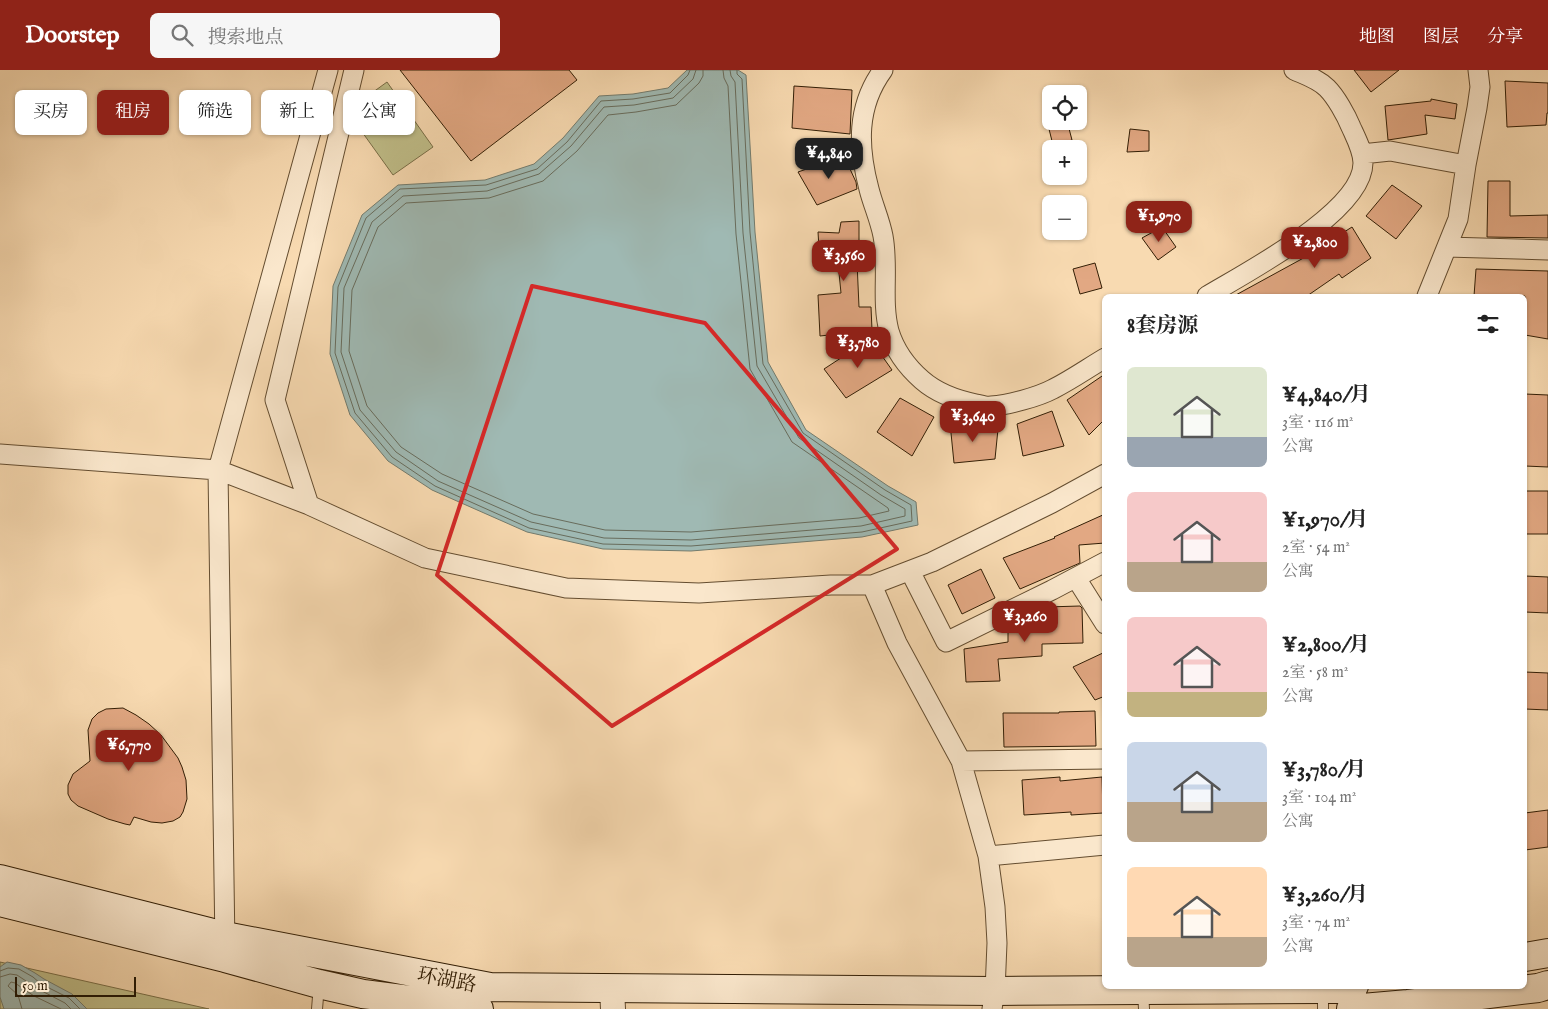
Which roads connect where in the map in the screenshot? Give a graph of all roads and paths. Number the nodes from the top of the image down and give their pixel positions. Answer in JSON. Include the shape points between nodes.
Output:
{"nodes":[{"id":1,"x":328,"y":70,"type":"edge"},
{"id":2,"x":354,"y":70,"type":"edge"},
{"id":3,"x":883,"y":70,"type":"edge"},
{"id":4,"x":1294,"y":70,"type":"edge"},
{"id":5,"x":1478,"y":70,"type":"edge"},
{"id":6,"x":1362,"y":154,"type":"junction"},
{"id":7,"x":1466,"y":165,"type":"junction"},
{"id":8,"x":1447,"y":247,"type":"junction"},
{"id":9,"x":1548,"y":250,"type":"edge"},
{"id":10,"x":1210,"y":294,"type":"edge"},
{"id":11,"x":1425,"y":294,"type":"edge"},
{"id":12,"x":1102,"y":360,"type":"edge"},
{"id":13,"x":0,"y":454,"type":"edge"},
{"id":14,"x":218,"y":470,"type":"junction"},
{"id":15,"x":1102,"y":476,"type":"edge"},
{"id":16,"x":309,"y":505,"type":"junction"},
{"id":17,"x":1102,"y":564,"type":"edge"},
{"id":18,"x":910,"y":571,"type":"junction"},
{"id":19,"x":1076,"y":578,"type":"junction"},
{"id":20,"x":872,"y":585,"type":"junction"},
{"id":21,"x":1102,"y":619,"type":"edge"},
{"id":22,"x":1102,"y":759,"type":"edge"},
{"id":23,"x":961,"y":761,"type":"junction"},
{"id":24,"x":1102,"y":845,"type":"edge"},
{"id":25,"x":988,"y":856,"type":"junction"},
{"id":26,"x":4,"y":893,"type":"edge"},
{"id":27,"x":1527,"y":945,"type":"edge"},
{"id":28,"x":225,"y":947,"type":"junction"},
{"id":29,"x":1548,"y":953,"type":"edge"},
{"id":30,"x":1527,"y":957,"type":"edge"},
{"id":31,"x":1545,"y":987,"type":"edge"},
{"id":32,"x":1340,"y":989,"type":"edge"},
{"id":33,"x":318,"y":996,"type":"edge"},
{"id":34,"x":612,"y":998,"type":"edge"},
{"id":35,"x":1323,"y":999,"type":"edge"},
{"id":36,"x":993,"y":1000,"type":"edge"},
{"id":37,"x":1144,"y":1000,"type":"edge"},
{"id":38,"x":479,"y":1009,"type":"edge"},
{"id":39,"x":1351,"y":1009,"type":"edge"}],
"edges":[{"from":1,"to":14,"type":"street"},
{"from":2,"to":16,"type":"street","via":[[275,400]]},
{"from":3,"to":12,"type":"street","via":[[868,95],[861,124],[861,147],[883,236],[889,331],[897,352],[906,364],[933,389],[957,400],[990,407],[1052,390]]},
{"from":4,"to":6,"type":"street","via":[[1327,88],[1346,116]]},
{"from":5,"to":7,"type":"street","via":[[1480,87]]},
{"from":6,"to":7,"type":"street","via":[[1390,151]]},
{"from":6,"to":10,"type":"street","via":[[1363,165],[1357,184],[1334,212],[1295,243]]},
{"from":7,"to":8,"type":"street","via":[[1458,219]]},
{"from":8,"to":9,"type":"street"},
{"from":8,"to":11,"type":"street"},
{"from":13,"to":14,"type":"street"},
{"from":14,"to":16,"type":"street"},
{"from":14,"to":28,"type":"street"},
{"from":15,"to":18,"type":"street"},
{"from":16,"to":20,"type":"street","via":[[425,558],[566,588],[699,593]]},
{"from":17,"to":19,"type":"street"},
{"from":18,"to":19,"type":"street","via":[[946,642]]},
{"from":18,"to":20,"type":"street"},
{"from":19,"to":21,"type":"street"},
{"from":20,"to":23,"type":"street","via":[[897,643]]},
{"from":22,"to":23,"type":"street"},
{"from":23,"to":25,"type":"street"},
{"from":24,"to":25,"type":"street"},
{"from":25,"to":36,"type":"street","via":[[997,943]]},
{"from":26,"to":28,"type":"main road","name":"环湖路"},
{"from":27,"to":29,"type":"street"},
{"from":28,"to":33,"type":"main road","name":"环湖路"},
{"from":28,"to":34,"type":"main road","name":"环湖路","via":[[490,987]]},
{"from":29,"to":30,"type":"main road"},
{"from":31,"to":39,"type":"main road"},
{"from":32,"to":35,"type":"main road","name":"环湖路"},
{"from":33,"to":38,"type":"main road","name":"环湖路","via":[[363,994]]},
{"from":34,"to":36,"type":"main road","name":"环湖路"},
{"from":35,"to":37,"type":"main road","name":"环湖路"},
{"from":36,"to":37,"type":"main road","name":"环湖路"}]}
